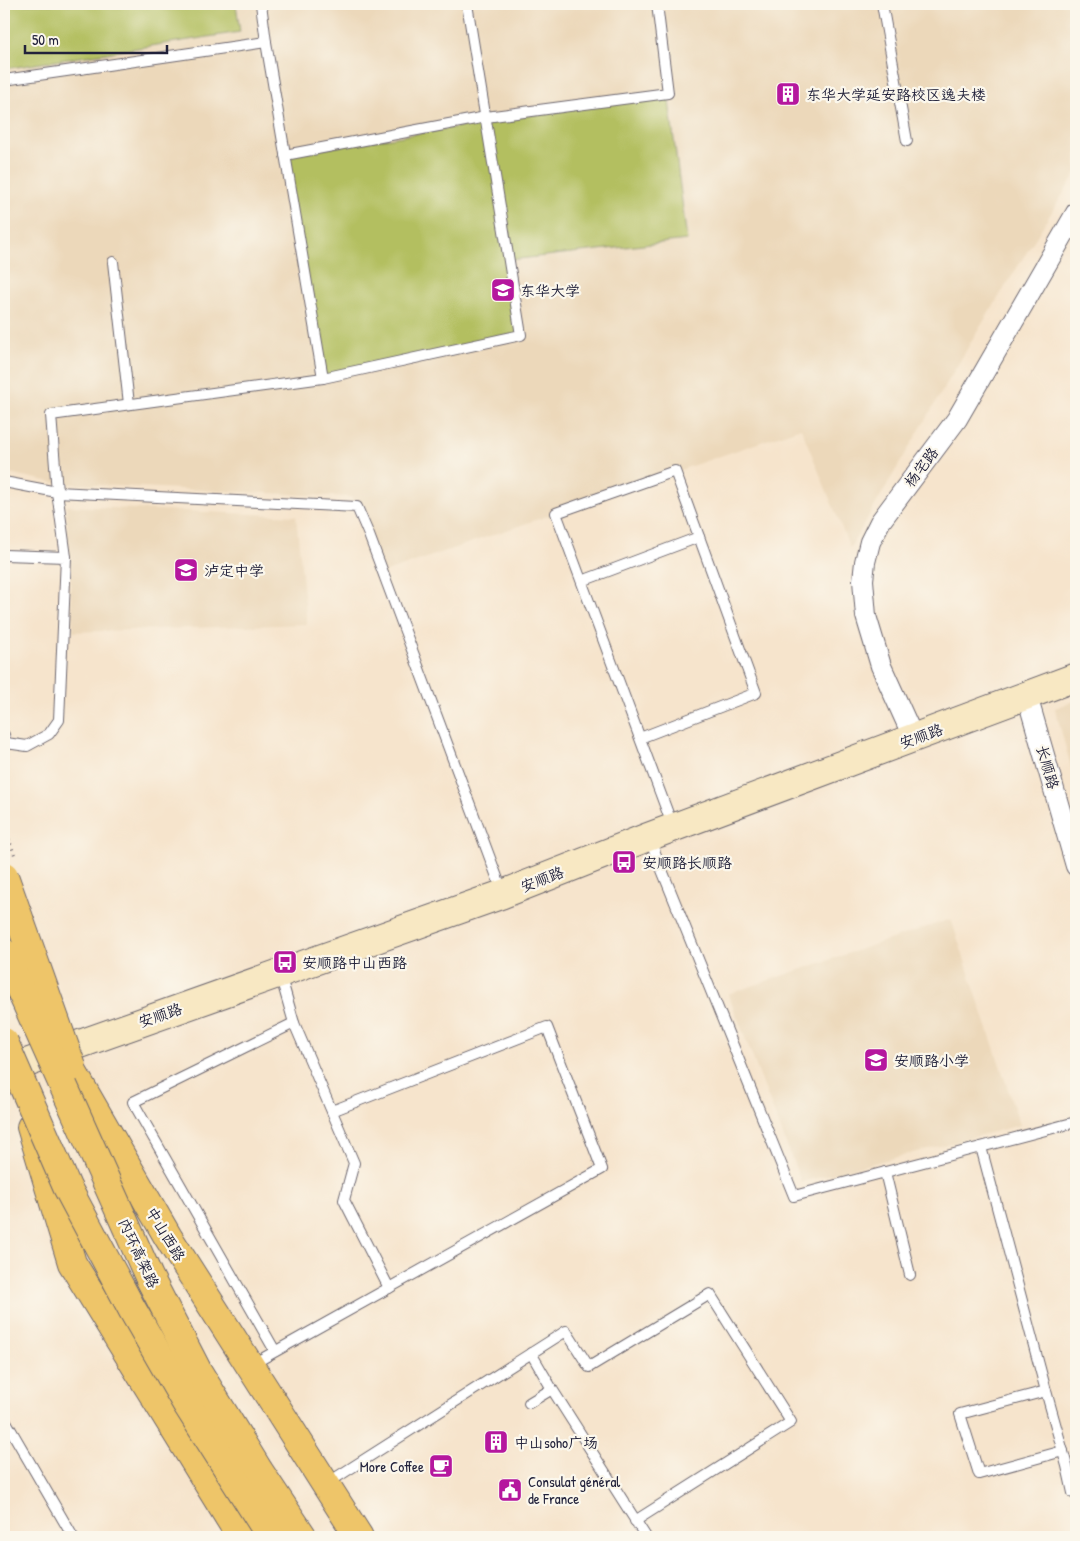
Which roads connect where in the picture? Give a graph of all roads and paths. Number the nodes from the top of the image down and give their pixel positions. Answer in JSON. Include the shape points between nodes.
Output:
{"nodes":[{"id":1,"x":261,"y":4,"type":"edge"},
{"id":2,"x":467,"y":4,"type":"edge"},
{"id":3,"x":656,"y":4,"type":"edge"},
{"id":4,"x":882,"y":4,"type":"edge"},
{"id":5,"x":266,"y":42,"type":"junction"},
{"id":6,"x":4,"y":80,"type":"edge"},
{"id":7,"x":486,"y":117,"type":"junction"},
{"id":8,"x":907,"y":141,"type":"dead end"},
{"id":9,"x":285,"y":155,"type":"junction"},
{"id":10,"x":1076,"y":213,"type":"edge"},
{"id":11,"x":113,"y":262,"type":"dead end"},
{"id":12,"x":323,"y":378,"type":"junction"},
{"id":13,"x":129,"y":404,"type":"junction"},
{"id":14,"x":4,"y":482,"type":"edge"},
{"id":15,"x":57,"y":492,"type":"junction"},
{"id":16,"x":699,"y":537,"type":"junction"},
{"id":17,"x":4,"y":555,"type":"edge"},
{"id":18,"x":66,"y":557,"type":"junction"},
{"id":19,"x":582,"y":581,"type":"junction"},
{"id":20,"x":1076,"y":678,"type":"edge"},
{"id":21,"x":1027,"y":696,"type":"junction"},
{"id":22,"x":4,"y":735,"type":"edge"},
{"id":23,"x":640,"y":738,"type":"junction"},
{"id":24,"x":914,"y":739,"type":"junction"},
{"id":25,"x":674,"y":828,"type":"junction"},
{"id":26,"x":648,"y":837,"type":"junction"},
{"id":27,"x":1076,"y":866,"type":"edge"},
{"id":28,"x":4,"y":876,"type":"edge"},
{"id":29,"x":503,"y":894,"type":"junction"},
{"id":30,"x":4,"y":914,"type":"edge"},
{"id":31,"x":4,"y":953,"type":"edge"},
{"id":32,"x":279,"y":973,"type":"junction"},
{"id":33,"x":294,"y":1024,"type":"junction"},
{"id":34,"x":60,"y":1050,"type":"junction"},
{"id":35,"x":6,"y":1056,"type":"edge"},
{"id":36,"x":332,"y":1111,"type":"junction"},
{"id":37,"x":1076,"y":1122,"type":"edge"},
{"id":38,"x":982,"y":1147,"type":"junction"},
{"id":39,"x":884,"y":1172,"type":"junction"},
{"id":40,"x":910,"y":1276,"type":"dead end"},
{"id":41,"x":149,"y":1277,"type":"junction"},
{"id":42,"x":389,"y":1288,"type":"junction"},
{"id":43,"x":275,"y":1351,"type":"junction"},
{"id":44,"x":532,"y":1353,"type":"junction"},
{"id":45,"x":250,"y":1366,"type":"junction"},
{"id":46,"x":552,"y":1388,"type":"junction"},
{"id":47,"x":1046,"y":1391,"type":"junction"},
{"id":48,"x":529,"y":1403,"type":"dead end"},
{"id":49,"x":4,"y":1418,"type":"edge"},
{"id":50,"x":1063,"y":1451,"type":"junction"},
{"id":51,"x":1072,"y":1465,"type":"edge"},
{"id":52,"x":325,"y":1484,"type":"junction"},
{"id":53,"x":1076,"y":1492,"type":"edge"},
{"id":54,"x":635,"y":1521,"type":"junction"},
{"id":55,"x":72,"y":1537,"type":"edge"},
{"id":56,"x":241,"y":1537,"type":"edge"},
{"id":57,"x":272,"y":1537,"type":"edge"},
{"id":58,"x":302,"y":1537,"type":"edge"},
{"id":59,"x":359,"y":1537,"type":"edge"},
{"id":60,"x":646,"y":1537,"type":"edge"}],
"edges":[{"from":1,"to":5,"type":"lane"},
{"from":2,"to":7,"type":"lane"},
{"from":3,"to":7,"type":"lane","via":[[668,93]]},
{"from":4,"to":8,"type":"lane"},
{"from":5,"to":6,"type":"lane"},
{"from":5,"to":9,"type":"lane"},
{"from":7,"to":9,"type":"lane"},
{"from":7,"to":12,"type":"lane","via":[[521,334]]},
{"from":9,"to":12,"type":"lane"},
{"from":10,"to":24,"type":"street","name":"杨宅路","via":[[957,419],[880,522],[870,542],[864,580],[866,616],[881,666]]},
{"from":11,"to":13,"type":"lane"},
{"from":12,"to":13,"type":"lane"},
{"from":13,"to":15,"type":"lane","via":[[51,415]]},
{"from":14,"to":15,"type":"lane"},
{"from":15,"to":18,"type":"lane"},
{"from":15,"to":29,"type":"lane","via":[[357,507]]},
{"from":16,"to":19,"type":"lane"},
{"from":16,"to":19,"type":"lane","via":[[675,471],[556,512]]},
{"from":16,"to":23,"type":"lane","via":[[756,693]]},
{"from":17,"to":18,"type":"lane"},
{"from":18,"to":22,"type":"lane","via":[[59,720],[49,734],[27,746],[6,743]]},
{"from":19,"to":23,"type":"lane"},
{"from":20,"to":21,"type":"street","name":"安顺路"},
{"from":21,"to":24,"type":"street","name":"安顺路"},
{"from":21,"to":27,"type":"street","name":"长顺路"},
{"from":23,"to":25,"type":"lane"},
{"from":24,"to":25,"type":"street","name":"安顺路"},
{"from":25,"to":26,"type":"street","name":"安顺路"},
{"from":26,"to":29,"type":"street","name":"安顺路"},
{"from":26,"to":39,"type":"lane","via":[[794,1196]]},
{"from":28,"to":41,"type":"main road","bridge":true},
{"from":29,"to":32,"type":"street","name":"安顺路"},
{"from":30,"to":34,"type":"main road","name":"中山西路"},
{"from":31,"to":41,"type":"main road","name":"内环高架路","bridge":true},
{"from":32,"to":33,"type":"lane"},
{"from":32,"to":34,"type":"street","name":"安顺路"},
{"from":33,"to":36,"type":"lane"},
{"from":33,"to":43,"type":"lane","via":[[133,1102]]},
{"from":34,"to":35,"type":"street","name":"安顺路"},
{"from":34,"to":45,"type":"main road","name":"中山西路","via":[[168,1237]]},
{"from":35,"to":56,"type":"main road","via":[[72,1264]]},
{"from":35,"to":57,"type":"main road","name":"内环高架路","bridge":true,"via":[[67,1187],[132,1309],[186,1403]]},
{"from":36,"to":42,"type":"lane","via":[[354,1163],[344,1200]]},
{"from":36,"to":42,"type":"lane","via":[[547,1027],[602,1169]]},
{"from":37,"to":38,"type":"lane"},
{"from":38,"to":39,"type":"lane"},
{"from":38,"to":47,"type":"lane"},
{"from":39,"to":40,"type":"lane"},
{"from":41,"to":58,"type":"main road","name":"内环高架路","bridge":true,"via":[[197,1370]]},
{"from":42,"to":43,"type":"lane"},
{"from":43,"to":45,"type":"lane"},
{"from":44,"to":46,"type":"lane"},
{"from":44,"to":52,"type":"lane"},
{"from":44,"to":54,"type":"lane","via":[[566,1331],[589,1368],[710,1294],[791,1422]]},
{"from":45,"to":52,"type":"main road","name":"中山西路"},
{"from":46,"to":48,"type":"lane"},
{"from":46,"to":54,"type":"lane"},
{"from":47,"to":50,"type":"lane"},
{"from":47,"to":50,"type":"lane","via":[[960,1414],[978,1474]]},
{"from":49,"to":55,"type":"lane"},
{"from":50,"to":51,"type":"lane"},
{"from":51,"to":53,"type":"lane","via":[[1073,1493]]},
{"from":52,"to":59,"type":"main road","name":"中山西路"},
{"from":54,"to":60,"type":"lane"}]}
